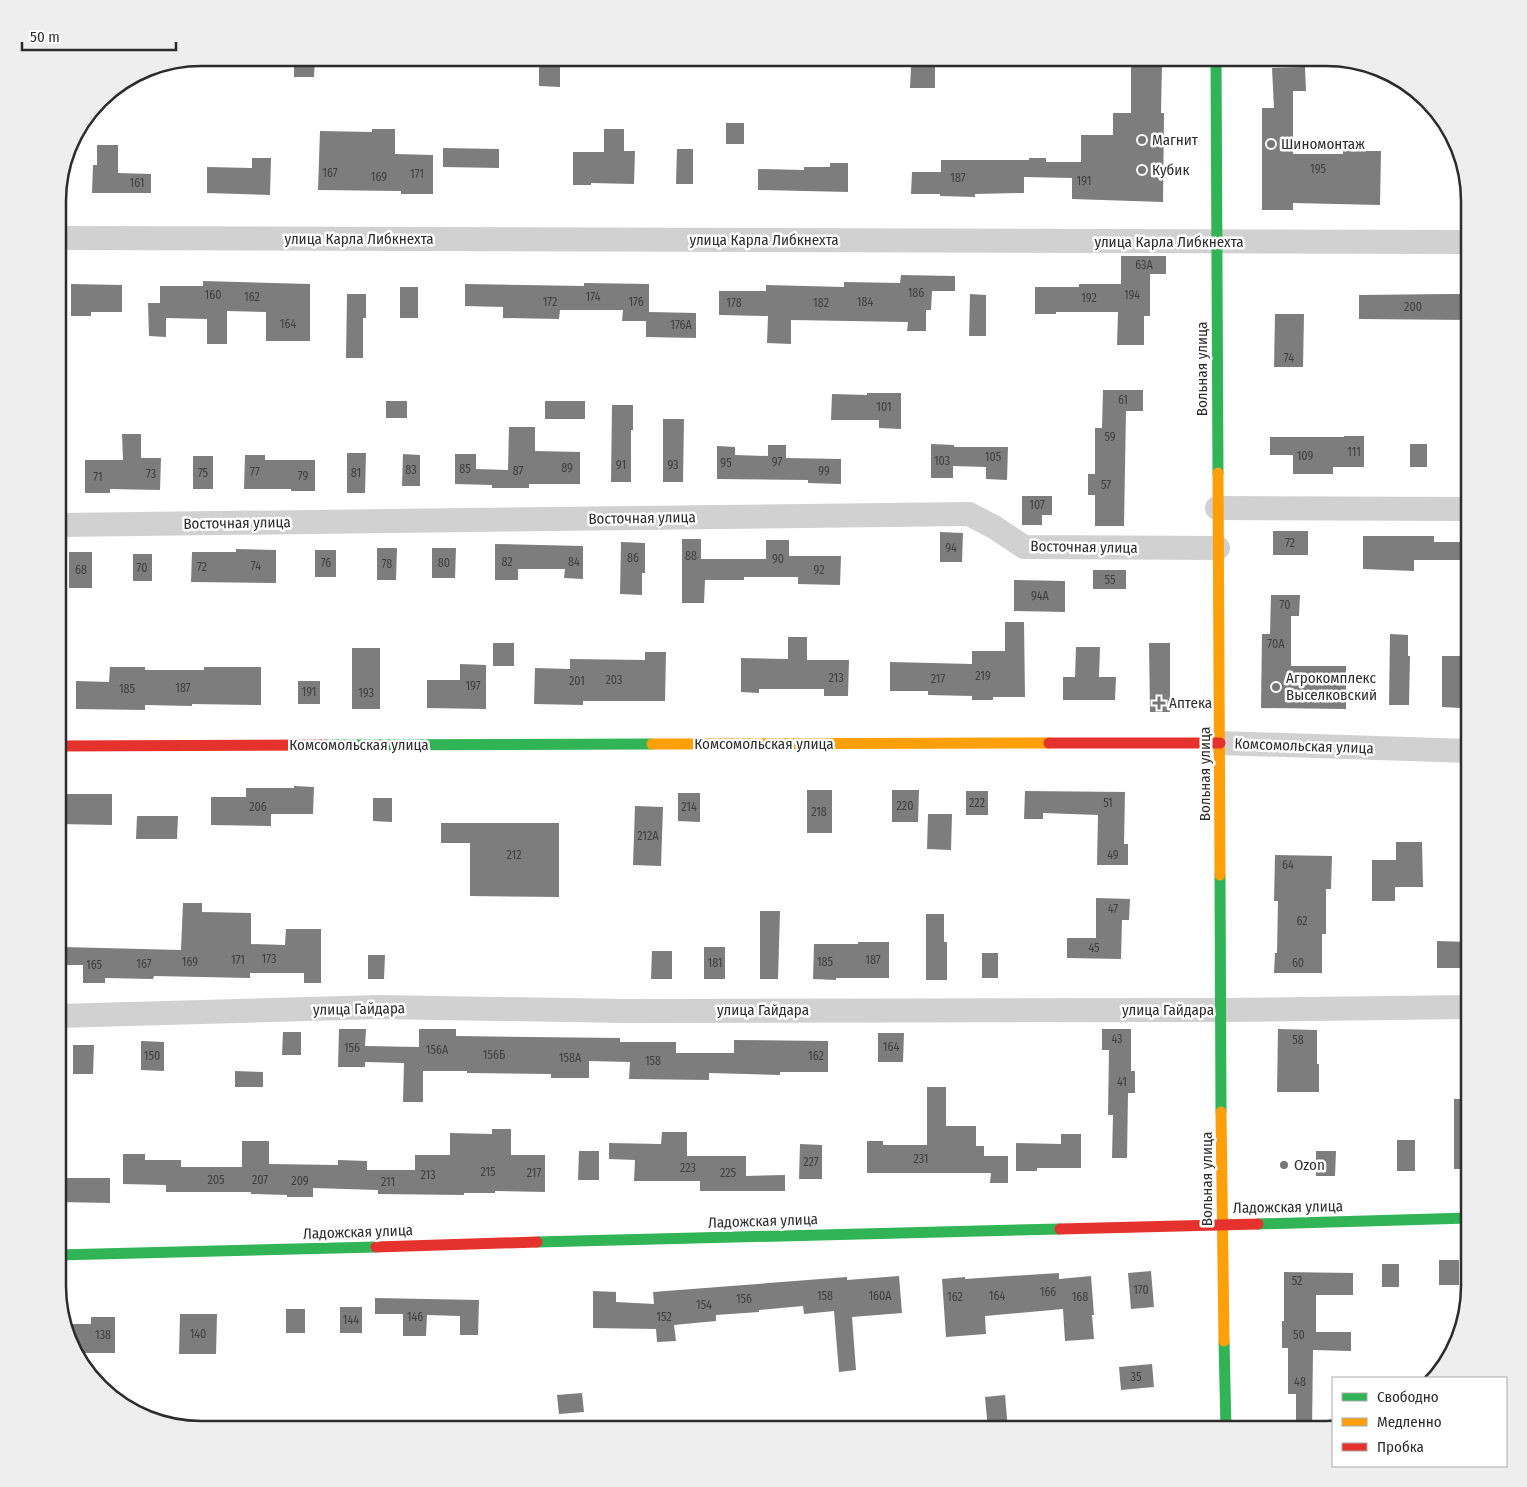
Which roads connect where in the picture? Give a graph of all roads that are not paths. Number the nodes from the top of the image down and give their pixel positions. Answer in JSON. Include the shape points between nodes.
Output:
{"nodes":[{"id":1,"x":1216,"y":67,"type":"edge"},
{"id":2,"x":67,"y":238,"type":"edge"},
{"id":3,"x":1216,"y":242,"type":"junction"},
{"id":4,"x":1461,"y":242,"type":"edge"},
{"id":5,"x":1218,"y":508,"type":"junction"},
{"id":6,"x":1461,"y":509,"type":"edge"},
{"id":7,"x":67,"y":525,"type":"edge"},
{"id":8,"x":1218,"y":548,"type":"junction"},
{"id":9,"x":1220,"y":743,"type":"junction"},
{"id":10,"x":66,"y":746,"type":"edge"},
{"id":11,"x":1461,"y":751,"type":"edge"},
{"id":12,"x":1461,"y":1006,"type":"edge"},
{"id":13,"x":1221,"y":1010,"type":"junction"},
{"id":14,"x":66,"y":1016,"type":"edge"},
{"id":15,"x":1461,"y":1218,"type":"edge"},
{"id":16,"x":1222,"y":1224,"type":"junction"},
{"id":17,"x":66,"y":1255,"type":"edge"},
{"id":18,"x":1226,"y":1421,"type":"edge"}],
"edges":[{"from":1,"to":3,"type":"street","name":"Вольная улица"},
{"from":2,"to":3,"type":"street","name":"улица Карла Либкнехта"},
{"from":3,"to":4,"type":"street","name":"улица Карла Либкнехта"},
{"from":3,"to":5,"type":"street","name":"Вольная улица"},
{"from":5,"to":6,"type":"street"},
{"from":5,"to":8,"type":"street","name":"Вольная улица"},
{"from":7,"to":8,"type":"street","name":"Восточная улица","via":[[969,514],[1024,547]]},
{"from":8,"to":9,"type":"street","name":"Вольная улица"},
{"from":9,"to":10,"type":"street","name":"Комсомольская улица"},
{"from":9,"to":11,"type":"street","name":"Комсомольская улица"},
{"from":9,"to":13,"type":"street","name":"Вольная улица"},
{"from":12,"to":13,"type":"street","name":"улица Гайдара"},
{"from":13,"to":14,"type":"street","name":"улица Гайдара","via":[[625,1011],[380,1007]]},
{"from":13,"to":16,"type":"street","name":"Вольная улица"},
{"from":15,"to":16,"type":"street","name":"Ладожская улица"},
{"from":16,"to":17,"type":"street","name":"Ладожская улица"},
{"from":16,"to":18,"type":"street","name":"Вольная улица"}]}
